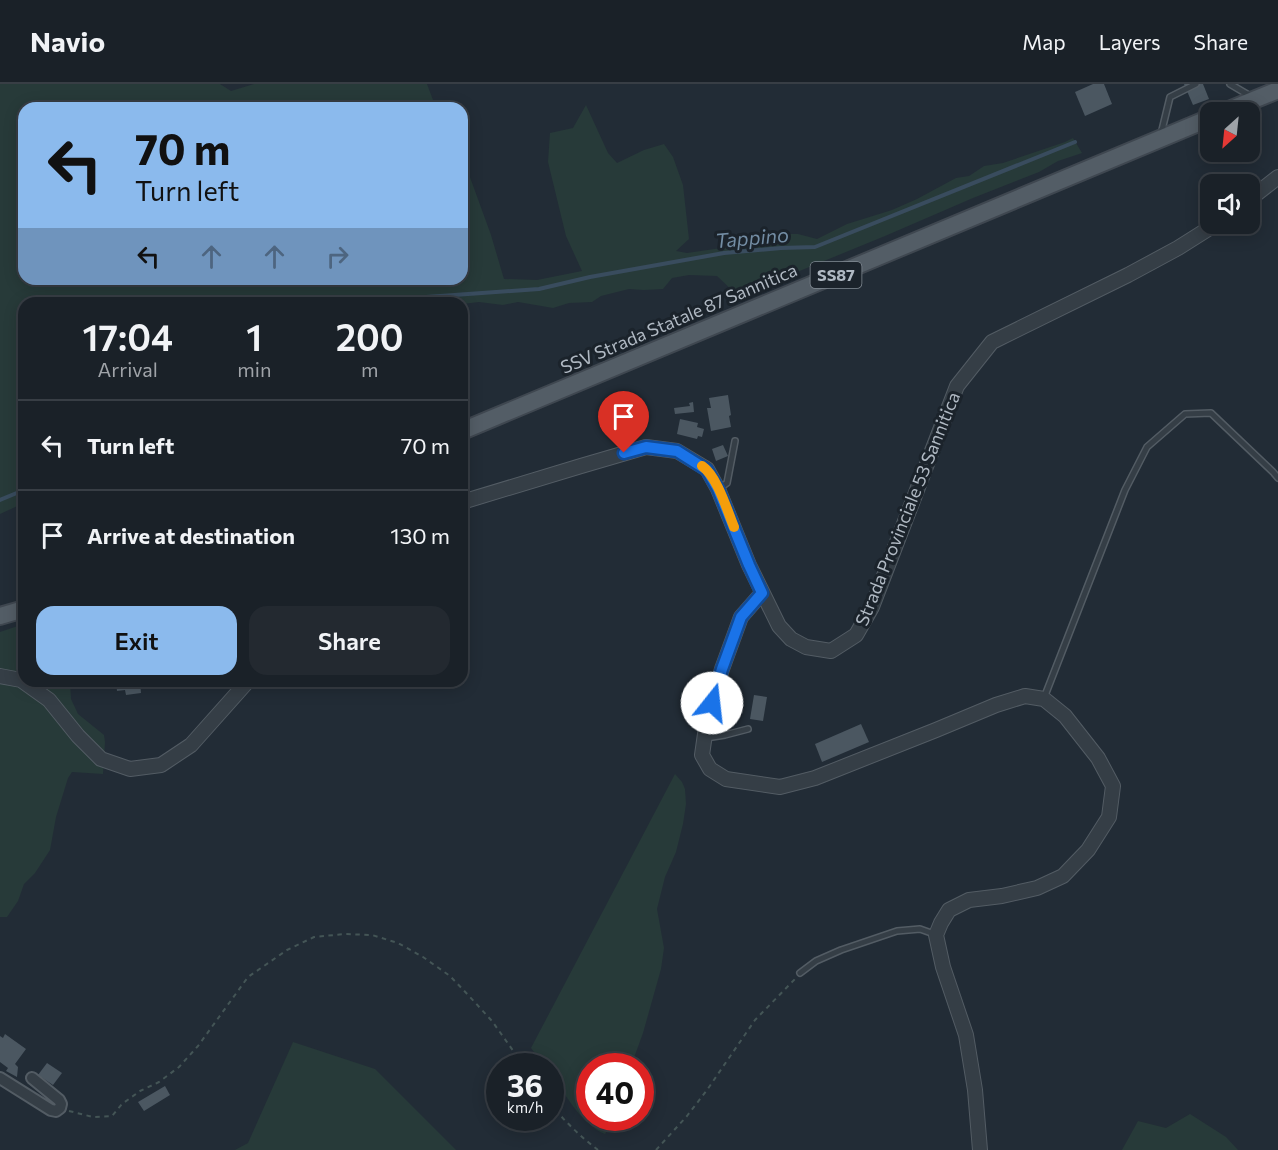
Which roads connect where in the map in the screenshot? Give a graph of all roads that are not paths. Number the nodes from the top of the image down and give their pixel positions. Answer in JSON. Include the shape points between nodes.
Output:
{"nodes":[{"id":1,"x":1196,"y":84,"type":"edge"},
{"id":2,"x":1230,"y":84,"type":"edge"},
{"id":3,"x":1278,"y":90,"type":"edge"},
{"id":4,"x":1257,"y":99,"type":"junction"},
{"id":5,"x":1249,"y":102,"type":"edge"},
{"id":6,"x":1200,"y":122,"type":"edge"},
{"id":7,"x":1159,"y":140,"type":"junction"},
{"id":8,"x":1278,"y":177,"type":"edge"},
{"id":9,"x":1260,"y":191,"type":"edge"},
{"id":10,"x":1201,"y":234,"type":"edge"},
{"id":11,"x":468,"y":428,"type":"edge"},
{"id":12,"x":735,"y":441,"type":"dead end"},
{"id":13,"x":1278,"y":478,"type":"edge"},
{"id":14,"x":718,"y":489,"type":"junction"},
{"id":15,"x":468,"y":500,"type":"edge"},
{"id":16,"x":762,"y":593,"type":"junction"},
{"id":17,"x":18,"y":611,"type":"edge"},
{"id":18,"x":0,"y":616,"type":"edge"},
{"id":19,"x":0,"y":676,"type":"edge"},
{"id":20,"x":18,"y":679,"type":"edge"},
{"id":21,"x":31,"y":687,"type":"edge"},
{"id":22,"x":244,"y":687,"type":"edge"},
{"id":23,"x":1044,"y":699,"type":"junction"},
{"id":24,"x":748,"y":729,"type":"dead end"},
{"id":25,"x":704,"y":738,"type":"junction"},
{"id":26,"x":936,"y":935,"type":"junction"},
{"id":27,"x":800,"y":974,"type":"road end"},
{"id":28,"x":0,"y":1078,"type":"edge"},
{"id":29,"x":32,"y":1078,"type":"dead end"},
{"id":30,"x":980,"y":1150,"type":"edge"}],
"edges":[{"from":1,"to":7,"type":"lane","via":[[1170,97]]},
{"from":2,"to":4,"type":"lane"},
{"from":3,"to":4,"type":"main road"},
{"from":4,"to":5,"type":"main road"},
{"from":6,"to":7,"type":"main road","name":"SSV Strada Statale 87 Sannitica","number":"SS87"},
{"from":7,"to":11,"type":"main road","name":"SSV Strada Statale 87 Sannitica","number":"SS87"},
{"from":8,"to":9,"type":"street"},
{"from":10,"to":16,"type":"street","name":"Strada Provinciale 53 Sannitica","via":[[992,342],[957,386],[872,607],[856,635],[831,651],[806,647],[779,626]]},
{"from":12,"to":14,"type":"lane","via":[[727,483]]},
{"from":13,"to":23,"type":"lane","via":[[1211,413],[1185,414],[1148,447],[1125,490]]},
{"from":14,"to":15,"type":"street","name":"Strada Provinciale 53 Sannitica","via":[[707,470],[677,451],[646,447]]},
{"from":14,"to":16,"type":"street","name":"Strada Provinciale 53 Sannitica"},
{"from":16,"to":25,"type":"street","via":[[741,617]]},
{"from":17,"to":18,"type":"main road"},
{"from":19,"to":20,"type":"street"},
{"from":21,"to":22,"type":"street","via":[[49,700],[101,759],[130,769],[161,765],[191,745]]},
{"from":23,"to":25,"type":"street","via":[[1026,696],[996,705],[815,778],[780,787],[726,779],[710,769],[702,756]]},
{"from":23,"to":26,"type":"street","via":[[1065,716],[1098,758],[1113,786],[1109,817],[1088,850],[1063,876],[1037,888],[969,900],[949,910]]},
{"from":24,"to":25,"type":"lane"},
{"from":26,"to":27,"type":"lane","via":[[920,929],[897,931],[816,961]]},
{"from":26,"to":30,"type":"street","via":[[966,1035]]},
{"from":28,"to":29,"type":"street","via":[[51,1110],[60,1108],[59,1100]]}]}
